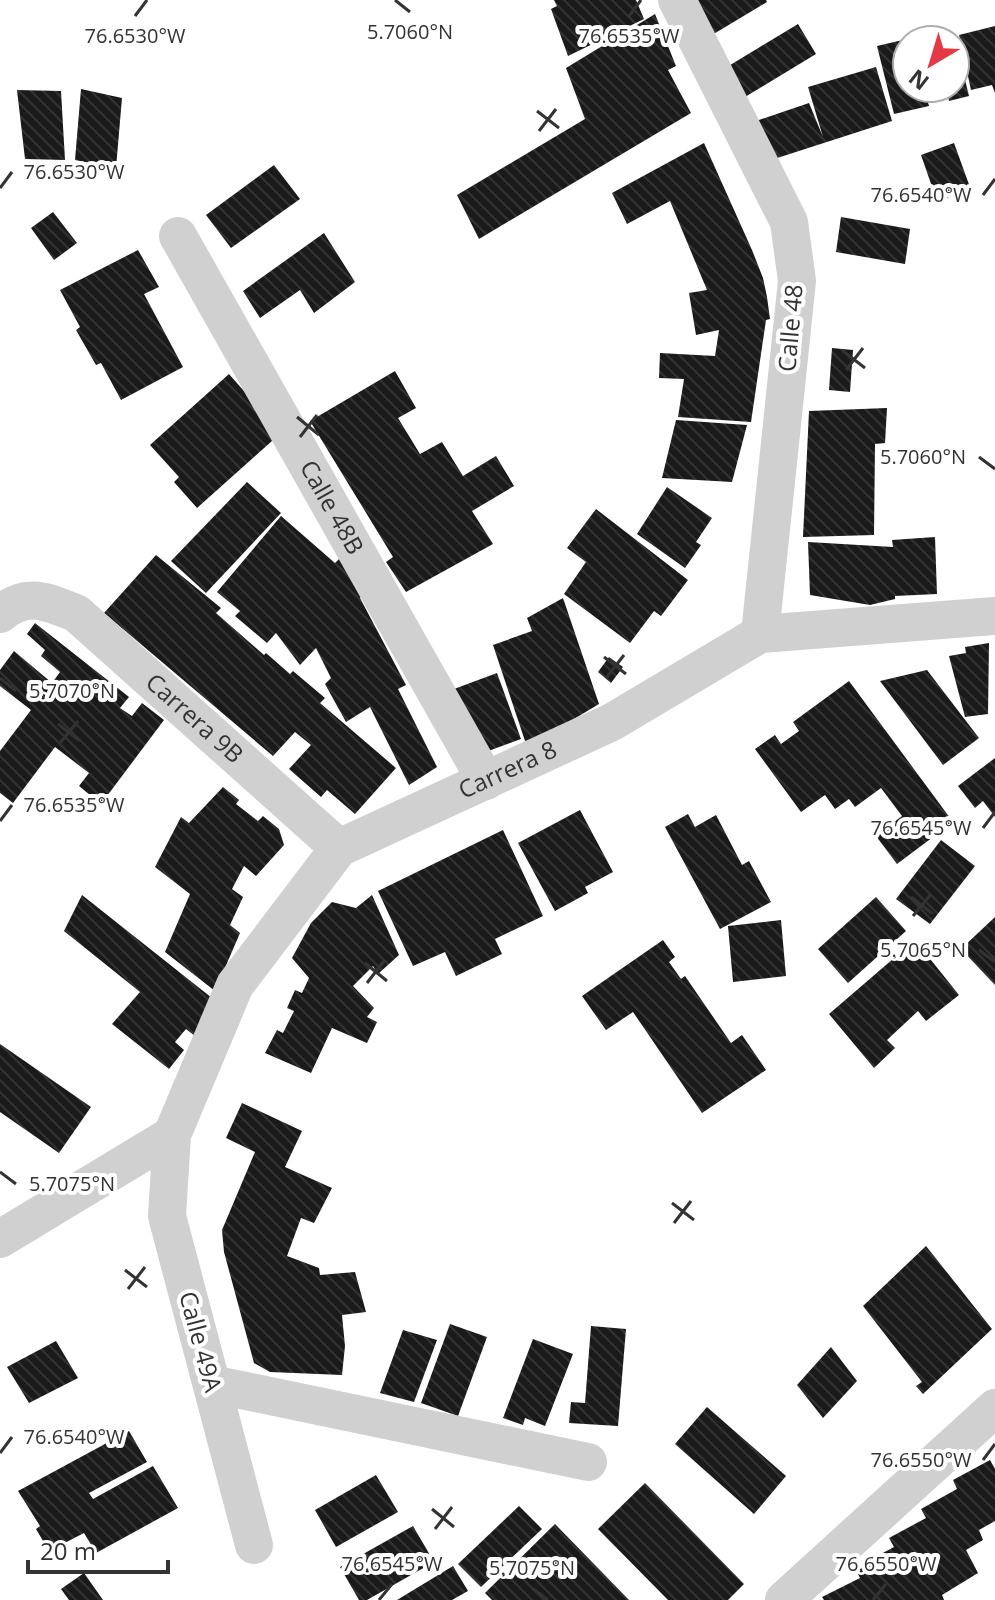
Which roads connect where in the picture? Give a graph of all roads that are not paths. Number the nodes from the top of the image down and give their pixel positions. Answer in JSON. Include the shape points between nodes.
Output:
{"nodes":[{"id":1,"x":677,"y":0,"type":"edge"},
{"id":2,"x":178,"y":236,"type":"dead end"},
{"id":3,"x":0,"y":614,"type":"edge"},
{"id":4,"x":995,"y":616,"type":"edge"},
{"id":5,"x":760,"y":634,"type":"junction"},
{"id":6,"x":486,"y":781,"type":"junction"},
{"id":7,"x":339,"y":848,"type":"junction"},
{"id":8,"x":172,"y":1135,"type":"junction"},
{"id":9,"x":0,"y":1239,"type":"edge"},
{"id":10,"x":212,"y":1384,"type":"junction"},
{"id":11,"x":992,"y":1420,"type":"edge"},
{"id":12,"x":588,"y":1462,"type":"dead end"},
{"id":13,"x":254,"y":1545,"type":"dead end"},
{"id":14,"x":784,"y":1600,"type":"edge"}],
"edges":[{"from":1,"to":5,"type":"street","name":"Calle 48","via":[[789,222],[797,281]]},
{"from":2,"to":6,"type":"street","name":"Calle 48B"},
{"from":3,"to":7,"type":"street","name":"Carrera 9B","via":[[12,604],[38,599],[76,613]]},
{"from":4,"to":5,"type":"street","name":"Carrera 8"},
{"from":5,"to":6,"type":"street","name":"Carrera 8","via":[[612,722]]},
{"from":6,"to":7,"type":"street","name":"Carrera 8"},
{"from":7,"to":8,"type":"street","name":"Carrera 8","via":[[235,985]]},
{"from":8,"to":9,"type":"street"},
{"from":8,"to":10,"type":"street","name":"Calle 49A","via":[[167,1216]]},
{"from":10,"to":12,"type":"street"},
{"from":10,"to":13,"type":"street","name":"Calle 49A"},
{"from":11,"to":14,"type":"street"}]}
